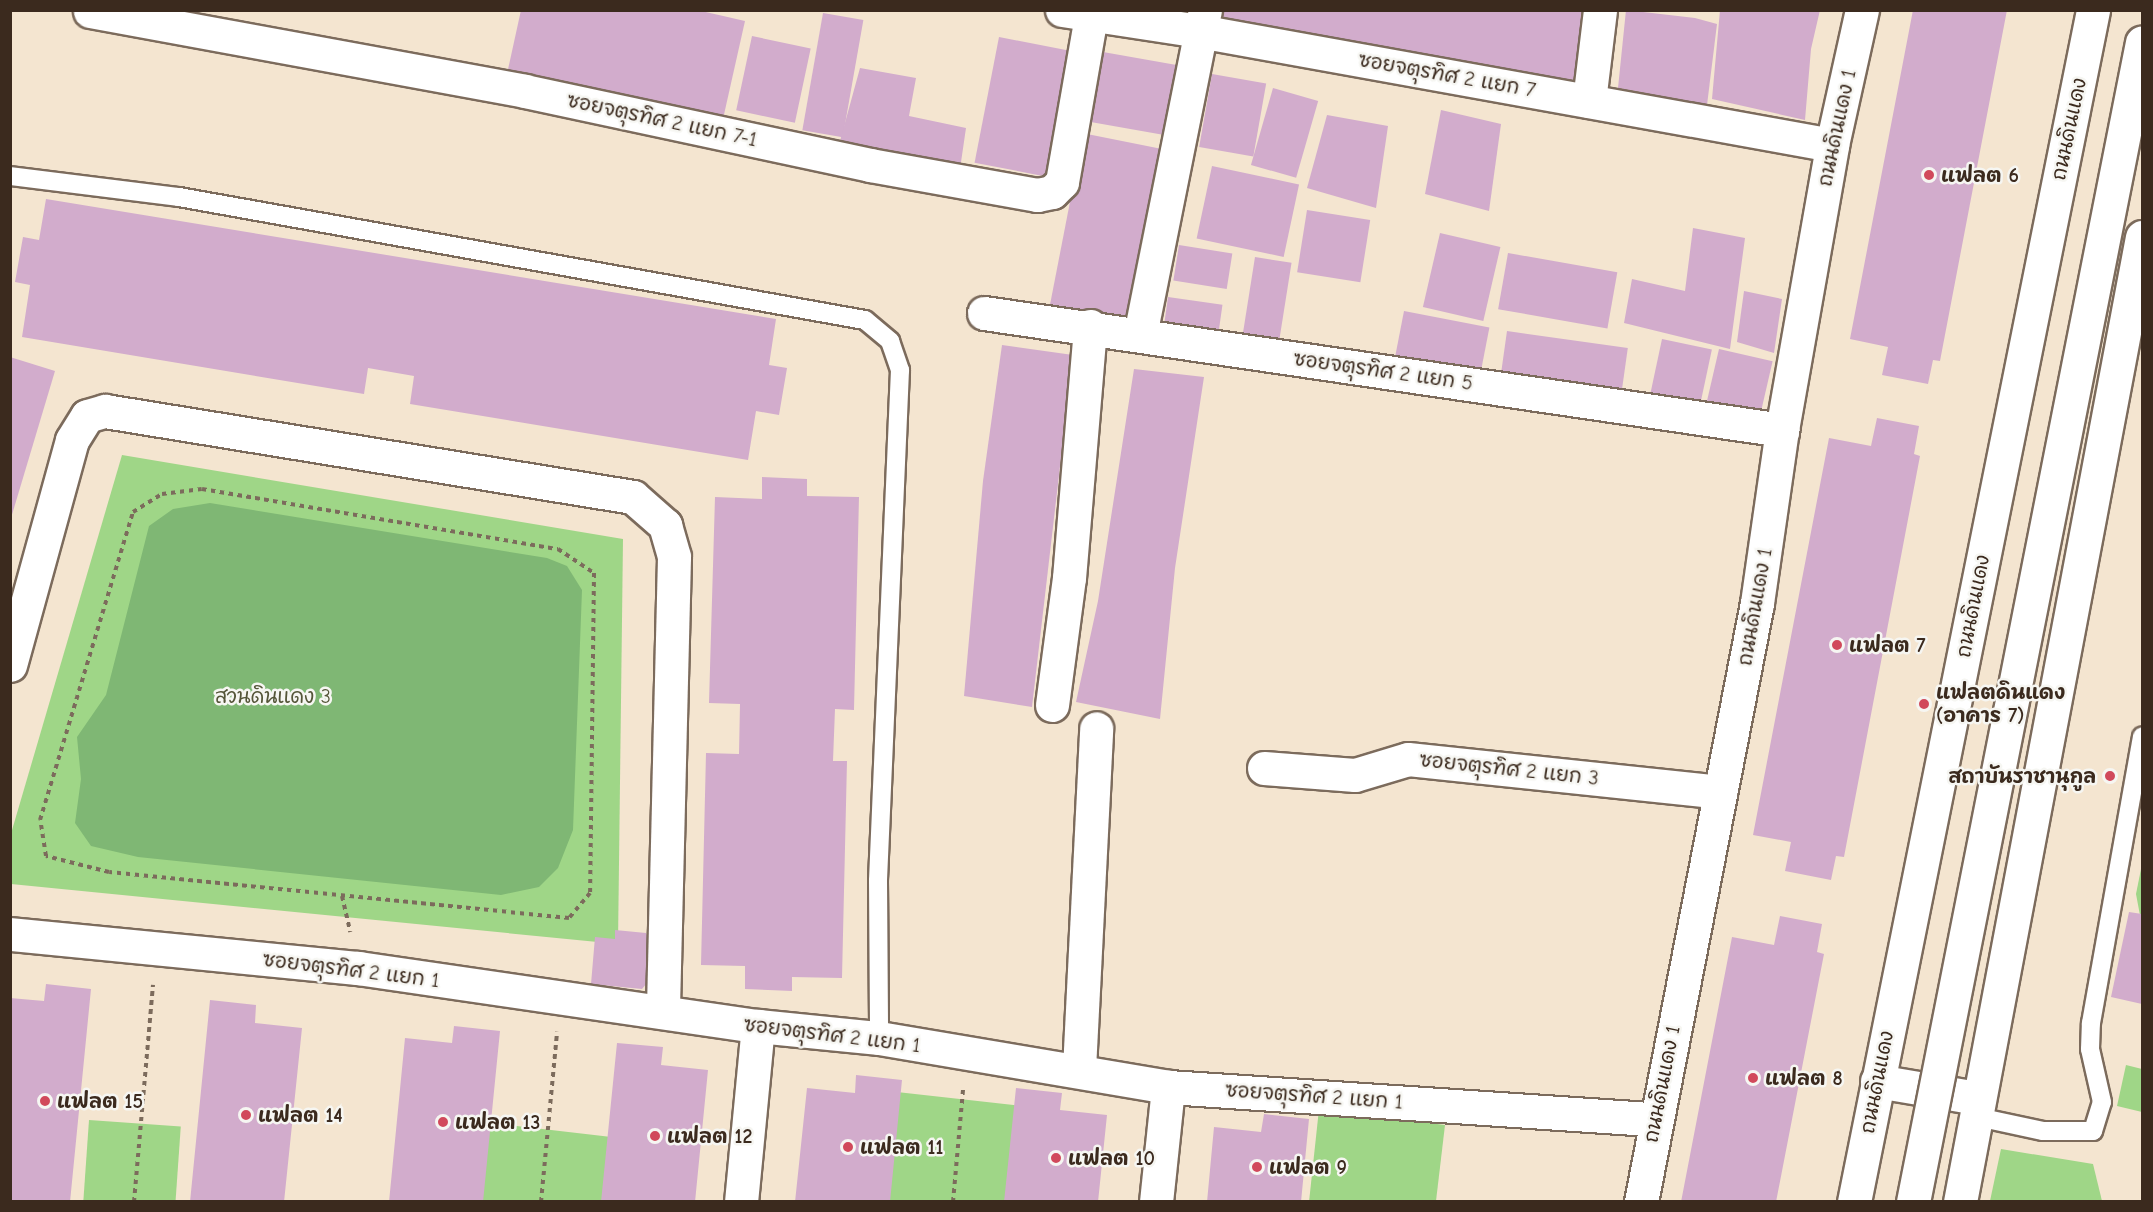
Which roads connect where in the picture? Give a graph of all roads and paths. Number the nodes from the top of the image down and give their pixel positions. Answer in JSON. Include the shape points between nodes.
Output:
{"nodes":[{"id":1,"x":1600,"y":10,"type":"edge"},
{"id":2,"x":1862,"y":10,"type":"edge"},
{"id":3,"x":2093,"y":10,"type":"edge"},
{"id":4,"x":90,"y":11,"type":"edge"},
{"id":5,"x":1076,"y":13,"type":"edge"},
{"id":6,"x":1202,"y":21,"type":"edge"},
{"id":7,"x":2142,"y":42,"type":"edge"},
{"id":8,"x":1589,"y":101,"type":"junction"},
{"id":9,"x":1832,"y":145,"type":"junction"},
{"id":10,"x":10,"y":176,"type":"edge"},
{"id":11,"x":2142,"y":237,"type":"edge"},
{"id":12,"x":984,"y":313,"type":"dead end"},
{"id":13,"x":1090,"y":326,"type":"junction"},
{"id":14,"x":1140,"y":335,"type":"junction"},
{"id":15,"x":1782,"y":430,"type":"junction"},
{"id":16,"x":133,"y":512,"type":"joint"},
{"id":17,"x":10,"y":665,"type":"edge"},
{"id":18,"x":1052,"y":705,"type":"dead end"},
{"id":19,"x":1096,"y":728,"type":"dead end"},
{"id":20,"x":2142,"y":736,"type":"edge"},
{"id":21,"x":1264,"y":768,"type":"dead end"},
{"id":22,"x":1720,"y":792,"type":"junction"},
{"id":23,"x":10,"y":934,"type":"edge"},
{"id":24,"x":157,"y":948,"type":"junction"},
{"id":25,"x":560,"y":998,"type":"junction"},
{"id":26,"x":663,"y":1012,"type":"junction"},
{"id":27,"x":758,"y":1026,"type":"junction"},
{"id":28,"x":879,"y":1038,"type":"junction"},
{"id":29,"x":966,"y":1052,"type":"junction"},
{"id":30,"x":1079,"y":1070,"type":"junction"},
{"id":31,"x":1877,"y":1081,"type":"junction"},
{"id":32,"x":1168,"y":1087,"type":"junction"},
{"id":33,"x":1975,"y":1107,"type":"junction"},
{"id":34,"x":1655,"y":1119,"type":"junction"},
{"id":35,"x":134,"y":1202,"type":"edge"},
{"id":36,"x":541,"y":1202,"type":"edge"},
{"id":37,"x":741,"y":1202,"type":"edge"},
{"id":38,"x":953,"y":1202,"type":"edge"},
{"id":39,"x":1156,"y":1202,"type":"edge"},
{"id":40,"x":1641,"y":1202,"type":"edge"},
{"id":41,"x":1854,"y":1202,"type":"edge"},
{"id":42,"x":1913,"y":1202,"type":"edge"},
{"id":43,"x":1960,"y":1202,"type":"edge"}],
"edges":[{"from":1,"to":8,"type":"street"},
{"from":2,"to":9,"type":"street","name":"ถนนดินแดง 1"},
{"from":3,"to":31,"type":"street","name":"ถนนดินแดง"},
{"from":4,"to":5,"type":"street","name":"ซอยจตุรทิศ 2 แยก 7-1","via":[[536,93],[870,165],[1037,195],[1052,192],[1062,182]]},
{"from":5,"to":6,"type":"street","name":"ซอยจตุรทิศ 2 แยก 7"},
{"from":6,"to":8,"type":"street","name":"ซอยจตุรทิศ 2 แยก 7"},
{"from":6,"to":14,"type":"street"},
{"from":7,"to":42,"type":"street","bridge":true},
{"from":8,"to":9,"type":"street","name":"ซอยจตุรทิศ 2 แยก 7"},
{"from":9,"to":15,"type":"street","name":"ถนนดินแดง 1"},
{"from":10,"to":28,"type":"lane","via":[[179,197],[865,320],[890,341],[900,370],[878,881]]},
{"from":11,"to":33,"type":"street"},
{"from":12,"to":13,"type":"street","name":"ซอยจตุรทิศ 2 แยก 5"},
{"from":13,"to":14,"type":"street","name":"ซอยจตุรทิศ 2 แยก 5"},
{"from":13,"to":18,"type":"street","via":[[1070,578]]},
{"from":14,"to":15,"type":"street","name":"ซอยจตุรทิศ 2 แยก 5"},
{"from":15,"to":22,"type":"street","name":"ถนนดินแดง 1","via":[[1757,603]]},
{"from":16,"to":16,"type":"path","via":[[40,820],[46,856],[109,872],[569,918],[590,893],[594,573],[558,549],[202,489],[162,494]]},
{"from":17,"to":26,"type":"street","via":[[72,440],[87,416],[105,411],[633,497],[665,525],[674,557]]},
{"from":19,"to":30,"type":"street"},
{"from":20,"to":33,"type":"lane","via":[[2091,1023],[2090,1049],[2102,1102],[2093,1131],[2043,1131]]},
{"from":21,"to":22,"type":"street","name":"ซอยจตุรทิศ 2 แยก 3","via":[[1355,775],[1408,759]]},
{"from":22,"to":34,"type":"street","name":"ถนนดินแดง 1"},
{"from":23,"to":24,"type":"street","name":"ซอยจตุรทิศ 2 แยก 1"},
{"from":24,"to":25,"type":"street","name":"ซอยจตุรทิศ 2 แยก 1","via":[[358,968]]},
{"from":24,"to":35,"type":"path"},
{"from":25,"to":26,"type":"street","name":"ซอยจตุรทิศ 2 แยก 1"},
{"from":25,"to":36,"type":"path"},
{"from":26,"to":27,"type":"street","name":"ซอยจตุรทิศ 2 แยก 1"},
{"from":27,"to":28,"type":"street","name":"ซอยจตุรทิศ 2 แยก 1"},
{"from":27,"to":37,"type":"street"},
{"from":28,"to":29,"type":"street","name":"ซอยจตุรทิศ 2 แยก 1"},
{"from":29,"to":30,"type":"street","name":"ซอยจตุรทิศ 2 แยก 1"},
{"from":29,"to":38,"type":"path"},
{"from":30,"to":32,"type":"street","name":"ซอยจตุรทิศ 2 แยก 1"},
{"from":31,"to":33,"type":"street"},
{"from":31,"to":41,"type":"street","name":"ถนนดินแดง"},
{"from":32,"to":34,"type":"street","name":"ซอยจตุรทิศ 2 แยก 1"},
{"from":32,"to":39,"type":"street"},
{"from":33,"to":43,"type":"street"},
{"from":34,"to":40,"type":"street","name":"ถนนดินแดง 1"}]}
